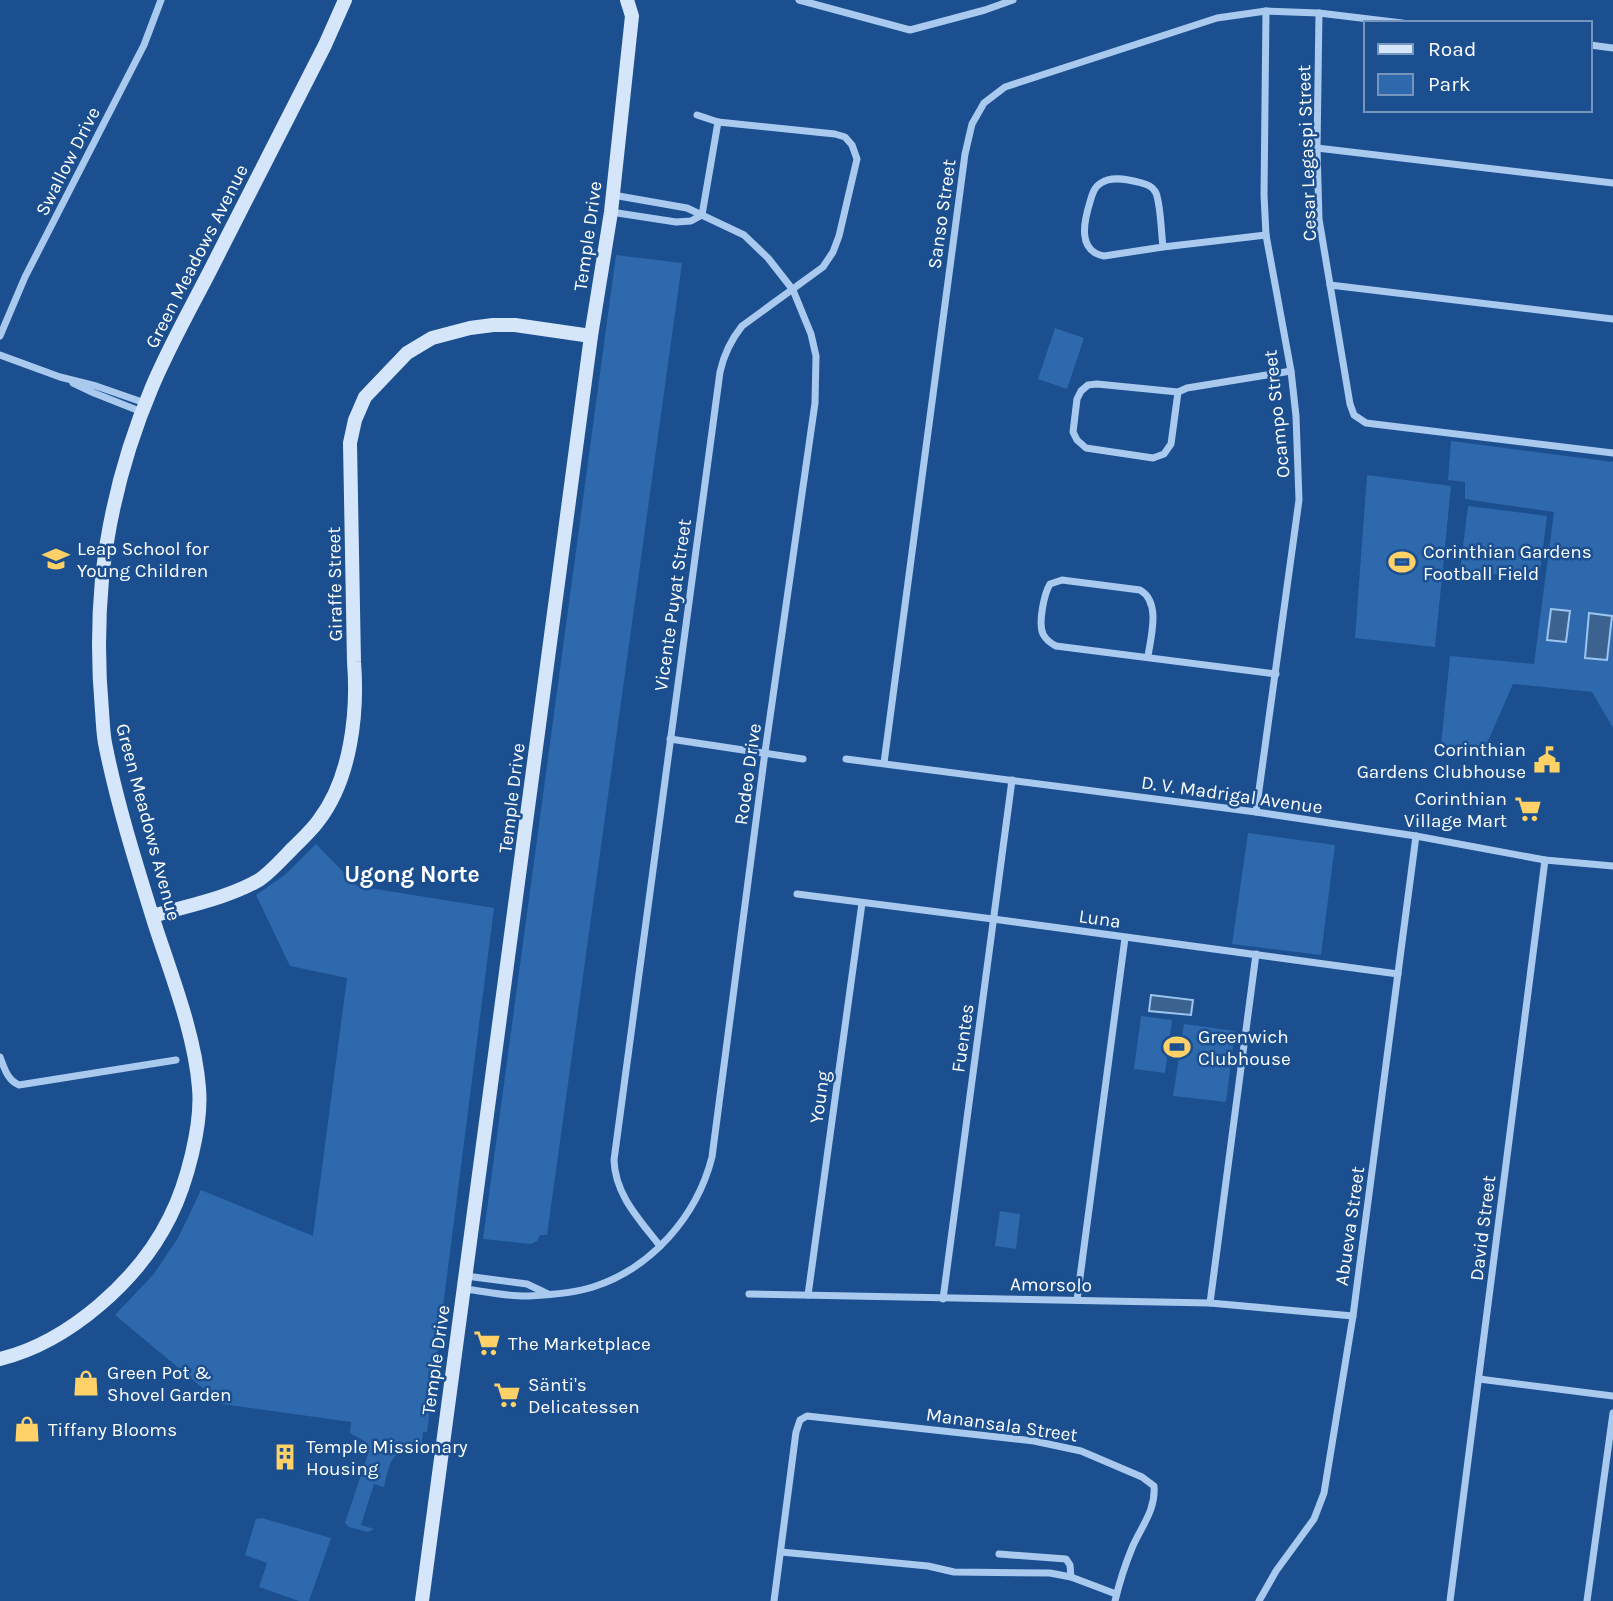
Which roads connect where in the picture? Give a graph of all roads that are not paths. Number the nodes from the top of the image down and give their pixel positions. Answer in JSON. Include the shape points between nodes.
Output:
{"nodes":[{"id":1,"x":161,"y":0,"type":"edge"},
{"id":2,"x":345,"y":0,"type":"edge"},
{"id":3,"x":627,"y":0,"type":"edge"},
{"id":4,"x":799,"y":0,"type":"edge"},
{"id":5,"x":1013,"y":0,"type":"edge"},
{"id":6,"x":1266,"y":11,"type":"junction"},
{"id":7,"x":1319,"y":13,"type":"junction"},
{"id":8,"x":1385,"y":21,"type":"edge"},
{"id":9,"x":1592,"y":45,"type":"edge"},
{"id":10,"x":1613,"y":48,"type":"edge"},
{"id":11,"x":697,"y":115,"type":"dead end"},
{"id":12,"x":718,"y":122,"type":"junction"},
{"id":13,"x":1317,"y":148,"type":"junction"},
{"id":14,"x":1613,"y":183,"type":"edge"},
{"id":15,"x":613,"y":195,"type":"junction"},
{"id":16,"x":611,"y":212,"type":"junction"},
{"id":17,"x":702,"y":215,"type":"junction"},
{"id":18,"x":1266,"y":235,"type":"junction"},
{"id":19,"x":1163,"y":247,"type":"junction"},
{"id":20,"x":1329,"y":285,"type":"junction"},
{"id":21,"x":793,"y":290,"type":"junction"},
{"id":22,"x":1613,"y":319,"type":"edge"},
{"id":23,"x":0,"y":336,"type":"edge"},
{"id":24,"x":591,"y":336,"type":"junction"},
{"id":25,"x":0,"y":355,"type":"edge"},
{"id":26,"x":1291,"y":371,"type":"junction"},
{"id":27,"x":1178,"y":392,"type":"junction"},
{"id":28,"x":144,"y":408,"type":"junction"},
{"id":29,"x":1613,"y":453,"type":"edge"},
{"id":30,"x":1149,"y":656,"type":"junction"},
{"id":31,"x":1276,"y":674,"type":"junction"},
{"id":32,"x":670,"y":738,"type":"junction"},
{"id":33,"x":765,"y":752,"type":"junction"},
{"id":34,"x":803,"y":759,"type":"dead end"},
{"id":35,"x":846,"y":759,"type":"dead end"},
{"id":36,"x":884,"y":763,"type":"junction"},
{"id":37,"x":1012,"y":780,"type":"junction"},
{"id":38,"x":1256,"y":812,"type":"junction"},
{"id":39,"x":1416,"y":836,"type":"junction"},
{"id":40,"x":1545,"y":860,"type":"junction"},
{"id":41,"x":1613,"y":866,"type":"edge"},
{"id":42,"x":797,"y":894,"type":"dead end"},
{"id":43,"x":862,"y":903,"type":"junction"},
{"id":44,"x":153,"y":916,"type":"junction"},
{"id":45,"x":993,"y":919,"type":"junction"},
{"id":46,"x":1125,"y":938,"type":"junction"},
{"id":47,"x":1256,"y":954,"type":"junction"},
{"id":48,"x":1398,"y":974,"type":"junction"},
{"id":49,"x":0,"y":1056,"type":"edge"},
{"id":50,"x":176,"y":1060,"type":"dead end"},
{"id":51,"x":660,"y":1246,"type":"junction"},
{"id":52,"x":465,"y":1283,"type":"junction"},
{"id":53,"x":517,"y":1283,"type":"junction"},
{"id":54,"x":548,"y":1294,"type":"junction"},
{"id":55,"x":749,"y":1294,"type":"dead end"},
{"id":56,"x":515,"y":1295,"type":"junction"},
{"id":57,"x":808,"y":1295,"type":"junction"},
{"id":58,"x":943,"y":1299,"type":"junction"},
{"id":59,"x":1077,"y":1300,"type":"junction"},
{"id":60,"x":1210,"y":1303,"type":"junction"},
{"id":61,"x":1353,"y":1316,"type":"junction"},
{"id":62,"x":0,"y":1359,"type":"edge"},
{"id":63,"x":1479,"y":1379,"type":"junction"},
{"id":64,"x":1613,"y":1396,"type":"edge"},
{"id":65,"x":1613,"y":1413,"type":"edge"},
{"id":66,"x":781,"y":1552,"type":"junction"},
{"id":67,"x":999,"y":1555,"type":"dead end"},
{"id":68,"x":1071,"y":1577,"type":"junction"},
{"id":69,"x":1115,"y":1598,"type":"edge"},
{"id":70,"x":422,"y":1601,"type":"edge"},
{"id":71,"x":774,"y":1601,"type":"edge"},
{"id":72,"x":1259,"y":1601,"type":"edge"},
{"id":73,"x":1450,"y":1601,"type":"edge"},
{"id":74,"x":1587,"y":1601,"type":"edge"}],
"edges":[{"from":1,"to":23,"type":"street","name":"Swallow Drive","via":[[144,45],[25,277]]},
{"from":2,"to":28,"type":"street","name":"Green Meadows Avenue"},
{"from":3,"to":15,"type":"street","name":"Temple Drive","via":[[632,16]]},
{"from":4,"to":5,"type":"street","via":[[910,30]]},
{"from":6,"to":7,"type":"street","name":"Sanso Street"},
{"from":6,"to":18,"type":"street","name":"Ocampo Street"},
{"from":6,"to":36,"type":"street","name":"Sanso Street","via":[[1216,18],[1005,87],[984,103],[972,124]]},
{"from":7,"to":8,"type":"street","name":"Sanso Street"},
{"from":7,"to":13,"type":"street","name":"Cesar Legaspi Street"},
{"from":9,"to":10,"type":"street"},
{"from":11,"to":12,"type":"street","name":"Vicente Puyat Street"},
{"from":12,"to":17,"type":"street"},
{"from":12,"to":21,"type":"street","name":"Vicente Puyat Street","via":[[835,134],[852,145],[857,159],[833,252],[823,267]]},
{"from":13,"to":14,"type":"street"},
{"from":13,"to":20,"type":"street","name":"Cesar Legaspi Street","via":[[1319,219]]},
{"from":15,"to":16,"type":"street","name":"Temple Drive"},
{"from":15,"to":17,"type":"street","name":"Rodeo Drive","via":[[687,208]]},
{"from":16,"to":17,"type":"street","via":[[676,222]]},
{"from":16,"to":24,"type":"street","name":"Temple Drive"},
{"from":17,"to":21,"type":"street","name":"Rodeo Drive","via":[[744,235]]},
{"from":18,"to":19,"type":"street"},
{"from":18,"to":26,"type":"street","name":"Ocampo Street"},
{"from":19,"to":19,"type":"street","via":[[1104,256],[1092,251],[1084,228],[1094,190],[1101,183],[1121,178],[1152,187]]},
{"from":20,"to":22,"type":"street"},
{"from":20,"to":29,"type":"street","name":"Cesar Legaspi Street","via":[[1350,404],[1354,415],[1366,423]]},
{"from":21,"to":32,"type":"street","name":"Vicente Puyat Street","via":[[742,326],[724,354]]},
{"from":21,"to":33,"type":"street","name":"Rodeo Drive","via":[[811,334],[817,380]]},
{"from":24,"to":44,"type":"street","name":"Giraffe Street","via":[[493,325],[432,338],[407,353],[365,397],[350,443],[356,691],[342,774],[320,820],[260,879],[237,891]]},
{"from":24,"to":52,"type":"street","name":"Temple Drive"},
{"from":25,"to":28,"type":"street"},
{"from":26,"to":27,"type":"street"},
{"from":26,"to":31,"type":"street","name":"Ocampo Street","via":[[1299,500]]},
{"from":27,"to":27,"type":"street","via":[[1088,385],[1077,399],[1073,432],[1086,448],[1153,458],[1164,454],[1171,444]]},
{"from":28,"to":44,"type":"street","name":"Green Meadows Avenue","via":[[109,528],[99,631],[105,745]]},
{"from":30,"to":30,"type":"street","via":[[1049,642],[1041,628],[1050,584],[1062,580],[1146,594],[1153,609]]},
{"from":30,"to":31,"type":"street"},
{"from":31,"to":38,"type":"street","name":"Ocampo Street"},
{"from":32,"to":33,"type":"street"},
{"from":32,"to":51,"type":"street","name":"Vicente Puyat Street","via":[[614,1160],[614,1174],[628,1205]]},
{"from":33,"to":34,"type":"street"},
{"from":33,"to":51,"type":"street","name":"Rodeo Drive","via":[[712,1157],[695,1202]]},
{"from":35,"to":36,"type":"street","name":"D. V. Madrigal Avenue"},
{"from":36,"to":37,"type":"street","name":"D. V. Madrigal Avenue"},
{"from":37,"to":38,"type":"street","name":"D. V. Madrigal Avenue"},
{"from":37,"to":45,"type":"street","name":"Fuentes"},
{"from":38,"to":39,"type":"street","name":"D. V. Madrigal Avenue"},
{"from":39,"to":40,"type":"street","name":"D. V. Madrigal Avenue"},
{"from":39,"to":48,"type":"street","name":"Abueva Street"},
{"from":40,"to":41,"type":"street","name":"D. V. Madrigal Avenue"},
{"from":40,"to":63,"type":"street","name":"David Street"},
{"from":42,"to":43,"type":"street","name":"Luna"},
{"from":43,"to":45,"type":"street","name":"Luna"},
{"from":43,"to":57,"type":"street","name":"Young"},
{"from":44,"to":62,"type":"street","name":"Green Meadows Avenue","via":[[196,1057],[200,1093],[197,1135],[186,1179],[170,1218],[118,1288],[85,1318],[43,1343]]},
{"from":45,"to":46,"type":"street","name":"Luna"},
{"from":45,"to":58,"type":"street","name":"Fuentes"},
{"from":46,"to":47,"type":"street","name":"Luna"},
{"from":46,"to":59,"type":"street"},
{"from":47,"to":48,"type":"street","name":"Luna"},
{"from":47,"to":60,"type":"street"},
{"from":48,"to":61,"type":"street","name":"Abueva Street"},
{"from":49,"to":50,"type":"street","via":[[9,1078],[19,1084]]},
{"from":51,"to":54,"type":"street","name":"Rodeo Drive","via":[[611,1280]]},
{"from":52,"to":53,"type":"street","name":"Rodeo Drive"},
{"from":52,"to":56,"type":"street","name":"Rodeo Drive"},
{"from":52,"to":70,"type":"street","name":"Temple Drive"},
{"from":53,"to":54,"type":"street","name":"Rodeo Drive"},
{"from":53,"to":56,"type":"street"},
{"from":54,"to":56,"type":"street","name":"Rodeo Drive"},
{"from":55,"to":57,"type":"street","name":"Amorsolo"},
{"from":57,"to":58,"type":"street","name":"Amorsolo"},
{"from":58,"to":59,"type":"street","name":"Amorsolo"},
{"from":59,"to":60,"type":"street","name":"Amorsolo"},
{"from":60,"to":61,"type":"street","name":"Amorsolo"},
{"from":61,"to":72,"type":"street","name":"Abueva Street","via":[[1324,1493],[1314,1519]]},
{"from":63,"to":64,"type":"street"},
{"from":63,"to":73,"type":"street","name":"David Street"},
{"from":65,"to":74,"type":"street"},
{"from":66,"to":68,"type":"street","via":[[929,1566],[954,1573]]},
{"from":66,"to":69,"type":"street","name":"Manansala Street","via":[[796,1432],[800,1420],[807,1416],[1034,1441],[1082,1451],[1154,1486],[1152,1511],[1132,1549]]},
{"from":66,"to":71,"type":"street"},
{"from":67,"to":68,"type":"street","via":[[1066,1559]]},
{"from":68,"to":69,"type":"street"}]}
